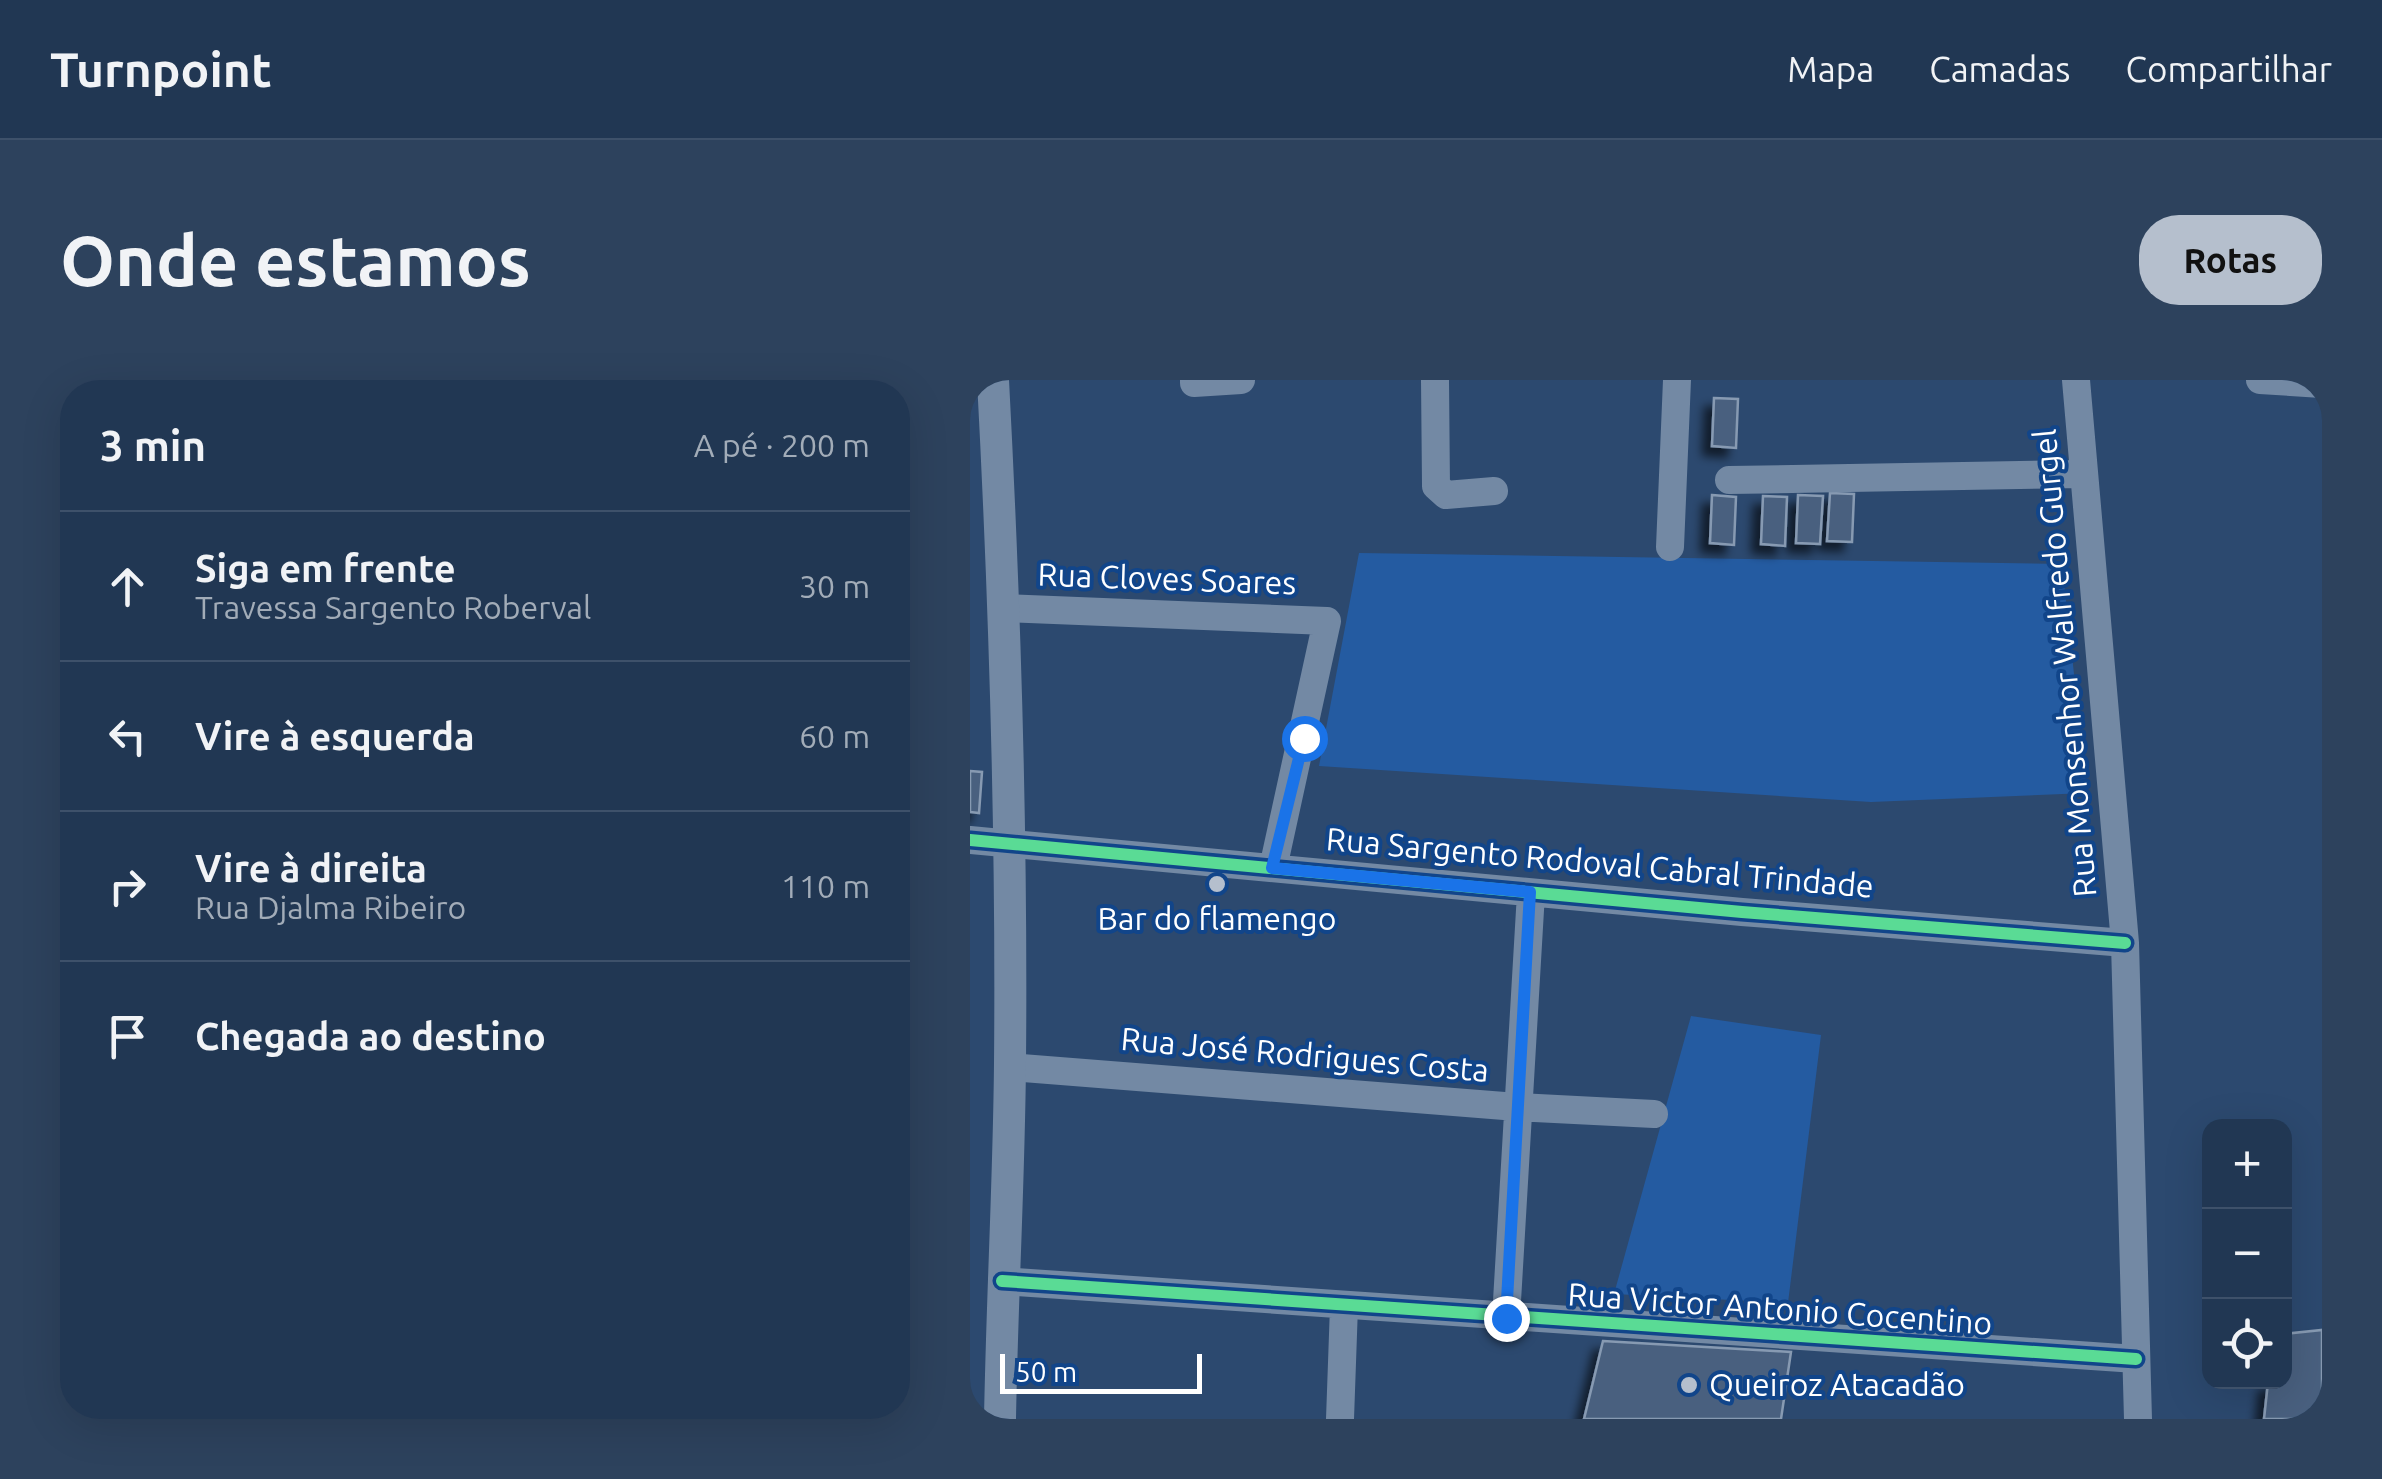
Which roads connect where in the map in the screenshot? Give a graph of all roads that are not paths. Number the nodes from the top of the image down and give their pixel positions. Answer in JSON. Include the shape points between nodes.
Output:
{"nodes":[{"id":1,"x":993,"y":380,"type":"edge"},
{"id":2,"x":1241,"y":380,"type":"edge"},
{"id":3,"x":1435,"y":380,"type":"edge"},
{"id":4,"x":1677,"y":380,"type":"edge"},
{"id":5,"x":2076,"y":380,"type":"edge"},
{"id":6,"x":2260,"y":380,"type":"edge"},
{"id":7,"x":1194,"y":382,"type":"edge"},
{"id":8,"x":2322,"y":384,"type":"edge"},
{"id":9,"x":2083,"y":474,"type":"junction"},
{"id":10,"x":1729,"y":480,"type":"dead end"},
{"id":11,"x":1494,"y":491,"type":"dead end"},
{"id":12,"x":1670,"y":548,"type":"dead end"},
{"id":13,"x":1004,"y":608,"type":"junction"},
{"id":14,"x":970,"y":840,"type":"edge"},
{"id":15,"x":1010,"y":844,"type":"junction"},
{"id":16,"x":1272,"y":868,"type":"junction"},
{"id":17,"x":1530,"y":892,"type":"junction"},
{"id":18,"x":2125,"y":943,"type":"junction"},
{"id":19,"x":1010,"y":1066,"type":"junction"},
{"id":20,"x":1517,"y":1108,"type":"junction"},
{"id":21,"x":1654,"y":1114,"type":"dead end"},
{"id":22,"x":1002,"y":1281,"type":"junction"},
{"id":23,"x":1344,"y":1306,"type":"junction"},
{"id":24,"x":1506,"y":1318,"type":"junction"},
{"id":25,"x":2136,"y":1359,"type":"junction"},
{"id":26,"x":1000,"y":1419,"type":"edge"},
{"id":27,"x":1340,"y":1419,"type":"edge"},
{"id":28,"x":2138,"y":1419,"type":"edge"}],
"edges":[{"from":1,"to":13,"type":"street"},
{"from":2,"to":7,"type":"street"},
{"from":3,"to":11,"type":"street","via":[[1436,486],[1446,495]]},
{"from":4,"to":12,"type":"street"},
{"from":5,"to":9,"type":"street","name":"Rua Monsenhor Walfredo Gurgel"},
{"from":6,"to":8,"type":"street"},
{"from":9,"to":10,"type":"street"},
{"from":9,"to":18,"type":"street","name":"Rua Monsenhor Walfredo Gurgel"},
{"from":13,"to":15,"type":"street"},
{"from":13,"to":16,"type":"street","name":"Rua Cloves Soares","via":[[1327,621]]},
{"from":14,"to":15,"type":"street","name":"Rua Sargento Rodoval Cabral Trindade"},
{"from":15,"to":16,"type":"street","name":"Rua Sargento Rodoval Cabral Trindade"},
{"from":15,"to":19,"type":"street"},
{"from":16,"to":17,"type":"street","name":"Rua Sargento Rodoval Cabral Trindade"},
{"from":17,"to":18,"type":"street","name":"Rua Sargento Rodoval Cabral Trindade"},
{"from":17,"to":20,"type":"street"},
{"from":18,"to":25,"type":"street","name":"Rua Monsenhor Walfredo Gurgel"},
{"from":19,"to":20,"type":"street","name":"Rua José Rodrigues Costa"},
{"from":19,"to":22,"type":"street"},
{"from":20,"to":21,"type":"street","name":"Rua José Rodrigues Costa"},
{"from":20,"to":24,"type":"street"},
{"from":22,"to":23,"type":"street","name":"Rua Victor Antonio Cocentino"},
{"from":22,"to":26,"type":"street"},
{"from":23,"to":24,"type":"street","name":"Rua Victor Antonio Cocentino"},
{"from":23,"to":27,"type":"street"},
{"from":24,"to":25,"type":"street","name":"Rua Victor Antonio Cocentino"},
{"from":25,"to":28,"type":"street","name":"Rua Monsenhor Walfredo Gurgel"}]}
